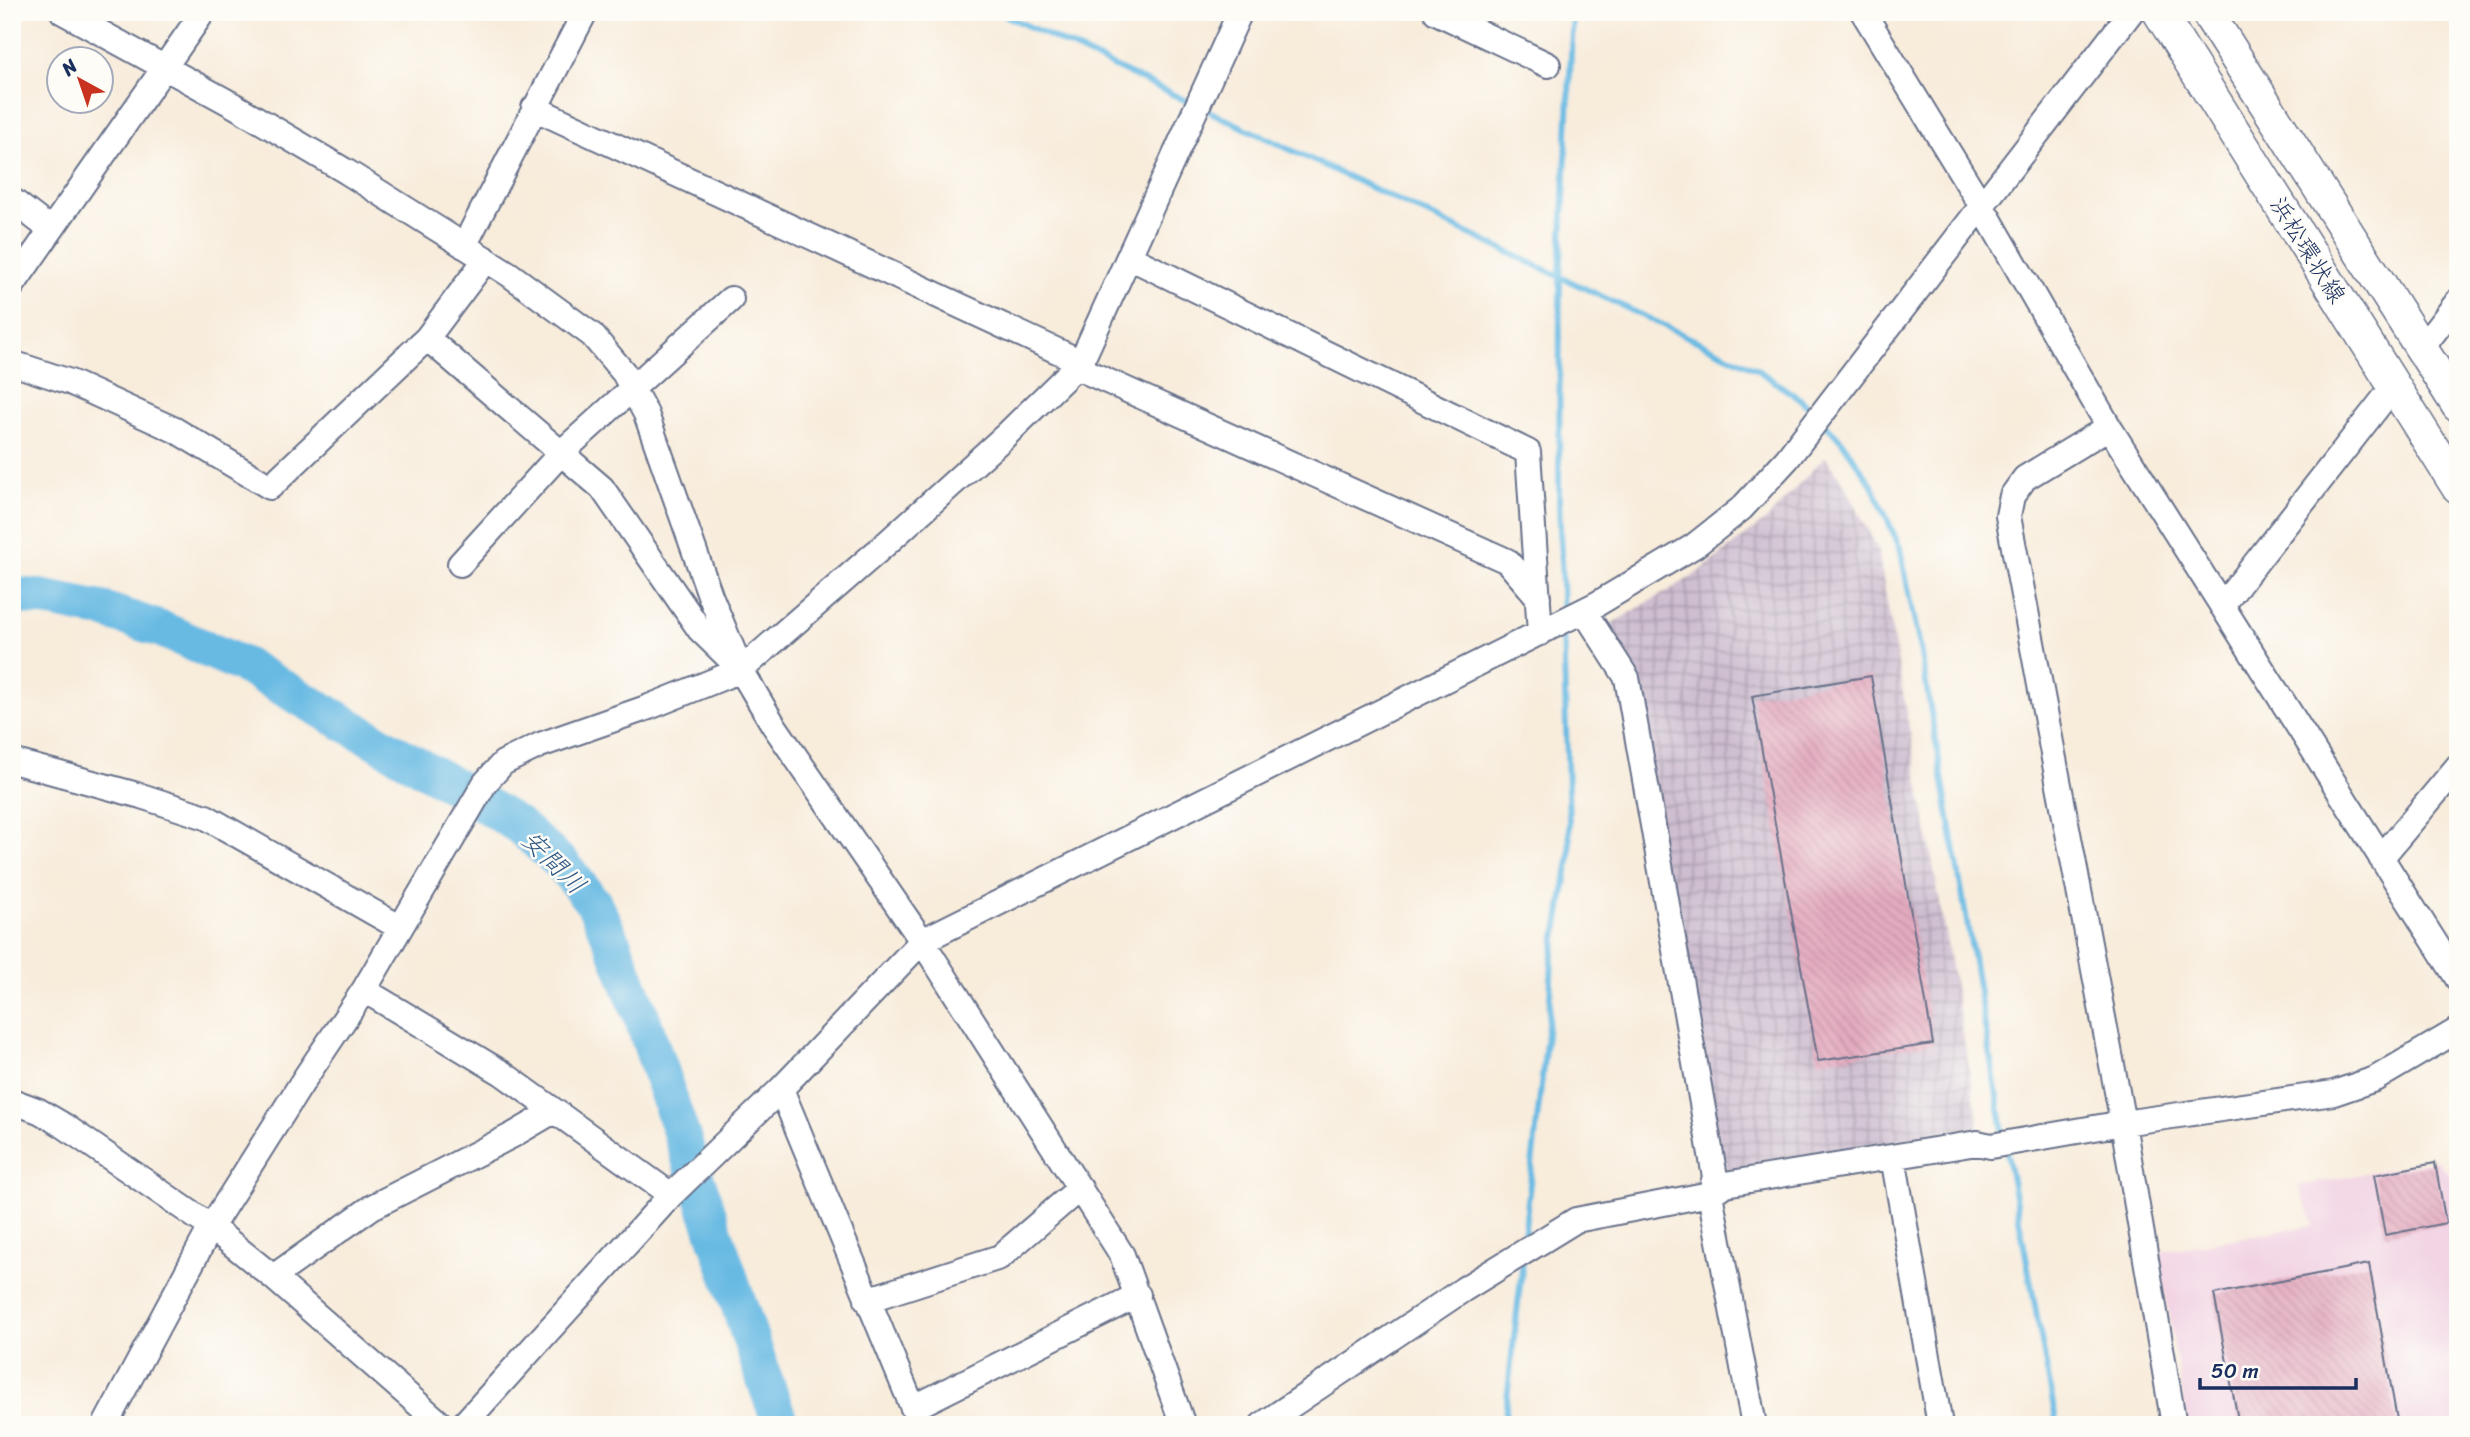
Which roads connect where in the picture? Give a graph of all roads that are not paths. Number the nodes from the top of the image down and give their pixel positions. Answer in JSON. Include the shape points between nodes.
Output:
{"nodes":[{"id":1,"x":62,"y":12,"type":"edge"},
{"id":2,"x":203,"y":12,"type":"edge"},
{"id":3,"x":584,"y":12,"type":"edge"},
{"id":4,"x":1240,"y":12,"type":"edge"},
{"id":5,"x":1436,"y":12,"type":"edge"},
{"id":6,"x":1863,"y":12,"type":"edge"},
{"id":7,"x":2131,"y":12,"type":"edge"},
{"id":8,"x":2159,"y":12,"type":"edge"},
{"id":9,"x":2207,"y":12,"type":"edge"},
{"id":10,"x":1548,"y":65,"type":"dead end"},
{"id":11,"x":164,"y":69,"type":"junction"},
{"id":12,"x":534,"y":108,"type":"junction"},
{"id":13,"x":12,"y":200,"type":"edge"},
{"id":14,"x":1980,"y":205,"type":"junction"},
{"id":15,"x":51,"y":230,"type":"junction"},
{"id":16,"x":464,"y":246,"type":"junction"},
{"id":17,"x":1129,"y":257,"type":"junction"},
{"id":18,"x":486,"y":259,"type":"junction"},
{"id":19,"x":12,"y":286,"type":"edge"},
{"id":20,"x":731,"y":299,"type":"dead end"},
{"id":21,"x":2458,"y":301,"type":"edge"},
{"id":22,"x":427,"y":338,"type":"junction"},
{"id":23,"x":2421,"y":349,"type":"junction"},
{"id":24,"x":12,"y":363,"type":"edge"},
{"id":25,"x":1079,"y":365,"type":"junction"},
{"id":26,"x":2393,"y":387,"type":"junction"},
{"id":27,"x":633,"y":389,"type":"junction"},
{"id":28,"x":2458,"y":406,"type":"edge"},
{"id":29,"x":2109,"y":427,"type":"junction"},
{"id":30,"x":561,"y":453,"type":"junction"},
{"id":31,"x":2458,"y":488,"type":"edge"},
{"id":32,"x":460,"y":564,"type":"dead end"},
{"id":33,"x":1538,"y":597,"type":"junction"},
{"id":34,"x":2222,"y":606,"type":"junction"},
{"id":35,"x":1580,"y":612,"type":"junction"},
{"id":36,"x":1545,"y":630,"type":"junction"},
{"id":37,"x":741,"y":670,"type":"junction"},
{"id":38,"x":12,"y":761,"type":"edge"},
{"id":39,"x":2458,"y":766,"type":"edge"},
{"id":40,"x":2381,"y":858,"type":"junction"},
{"id":41,"x":399,"y":928,"type":"junction"},
{"id":42,"x":922,"y":941,"type":"junction"},
{"id":43,"x":2458,"y":979,"type":"edge"},
{"id":44,"x":364,"y":990,"type":"junction"},
{"id":45,"x":2458,"y":1030,"type":"edge"},
{"id":46,"x":781,"y":1089,"type":"junction"},
{"id":47,"x":12,"y":1101,"type":"edge"},
{"id":48,"x":554,"y":1111,"type":"junction"},
{"id":49,"x":2123,"y":1123,"type":"junction"},
{"id":50,"x":1893,"y":1157,"type":"junction"},
{"id":51,"x":1080,"y":1188,"type":"junction"},
{"id":52,"x":1710,"y":1194,"type":"junction"},
{"id":53,"x":671,"y":1195,"type":"junction"},
{"id":54,"x":211,"y":1227,"type":"junction"},
{"id":55,"x":273,"y":1277,"type":"junction"},
{"id":56,"x":1138,"y":1295,"type":"junction"},
{"id":57,"x":867,"y":1300,"type":"junction"},
{"id":58,"x":916,"y":1416,"type":"edge"},
{"id":59,"x":105,"y":1425,"type":"edge"},
{"id":60,"x":442,"y":1425,"type":"edge"},
{"id":61,"x":463,"y":1425,"type":"edge"},
{"id":62,"x":1184,"y":1425,"type":"edge"},
{"id":63,"x":1262,"y":1425,"type":"edge"},
{"id":64,"x":1754,"y":1425,"type":"edge"},
{"id":65,"x":1940,"y":1425,"type":"edge"},
{"id":66,"x":2175,"y":1425,"type":"edge"}],
"edges":[{"from":1,"to":11,"type":"street"},
{"from":2,"to":11,"type":"street"},
{"from":3,"to":12,"type":"street"},
{"from":4,"to":17,"type":"street"},
{"from":5,"to":10,"type":"street"},
{"from":6,"to":14,"type":"street"},
{"from":7,"to":14,"type":"street"},
{"from":8,"to":26,"type":"main road","name":"浜松環状線"},
{"from":9,"to":23,"type":"main road","name":"浜松環状線"},
{"from":11,"to":15,"type":"street"},
{"from":11,"to":16,"type":"street","via":[[258,119]]},
{"from":12,"to":16,"type":"street"},
{"from":12,"to":25,"type":"street"},
{"from":13,"to":15,"type":"street"},
{"from":14,"to":29,"type":"street"},
{"from":14,"to":35,"type":"street","via":[[1787,459],[1742,508],[1694,546]]},
{"from":15,"to":19,"type":"street"},
{"from":16,"to":18,"type":"street"},
{"from":17,"to":25,"type":"street"},
{"from":17,"to":33,"type":"street","via":[[1528,452]]},
{"from":18,"to":22,"type":"street"},
{"from":18,"to":27,"type":"street","via":[[592,335]]},
{"from":20,"to":27,"type":"street"},
{"from":21,"to":23,"type":"street"},
{"from":22,"to":24,"type":"street","via":[[270,487],[175,430],[70,382]]},
{"from":22,"to":30,"type":"street"},
{"from":23,"to":28,"type":"main road","name":"浜松環状線"},
{"from":25,"to":33,"type":"street","via":[[1507,561]]},
{"from":25,"to":37,"type":"street"},
{"from":26,"to":31,"type":"main road","name":"浜松環状線"},
{"from":26,"to":34,"type":"street"},
{"from":27,"to":30,"type":"street"},
{"from":27,"to":37,"type":"street"},
{"from":29,"to":34,"type":"street"},
{"from":29,"to":49,"type":"street","via":[[2025,478],[2012,496],[2008,516]]},
{"from":30,"to":32,"type":"street"},
{"from":30,"to":37,"type":"street","via":[[602,488],[700,630]]},
{"from":33,"to":36,"type":"street"},
{"from":34,"to":40,"type":"street"},
{"from":35,"to":36,"type":"street"},
{"from":35,"to":52,"type":"street","via":[[1627,678],[1715,1177]]},
{"from":36,"to":42,"type":"street"},
{"from":37,"to":41,"type":"street","via":[[503,763],[485,783]]},
{"from":37,"to":42,"type":"street"},
{"from":38,"to":41,"type":"street","via":[[206,817]]},
{"from":39,"to":40,"type":"street"},
{"from":40,"to":43,"type":"street"},
{"from":41,"to":44,"type":"street"},
{"from":42,"to":46,"type":"street"},
{"from":42,"to":51,"type":"street"},
{"from":44,"to":48,"type":"street","via":[[502,1073]]},
{"from":44,"to":54,"type":"street"},
{"from":45,"to":49,"type":"street","via":[[2375,1079],[2334,1093]]},
{"from":46,"to":53,"type":"street"},
{"from":46,"to":57,"type":"street"},
{"from":47,"to":54,"type":"street","via":[[63,1125]]},
{"from":48,"to":53,"type":"street"},
{"from":48,"to":55,"type":"street","via":[[372,1207]]},
{"from":49,"to":50,"type":"street"},
{"from":49,"to":66,"type":"street"},
{"from":50,"to":52,"type":"street","via":[[1725,1184]]},
{"from":50,"to":65,"type":"street"},
{"from":51,"to":56,"type":"street","via":[[1122,1255]]},
{"from":51,"to":57,"type":"street","via":[[1000,1257]]},
{"from":52,"to":63,"type":"street","via":[[1576,1220]]},
{"from":52,"to":64,"type":"street"},
{"from":53,"to":61,"type":"street"},
{"from":54,"to":55,"type":"street"},
{"from":54,"to":59,"type":"street"},
{"from":55,"to":60,"type":"street"},
{"from":56,"to":58,"type":"street"},
{"from":56,"to":62,"type":"street"},
{"from":57,"to":58,"type":"street"}]}
